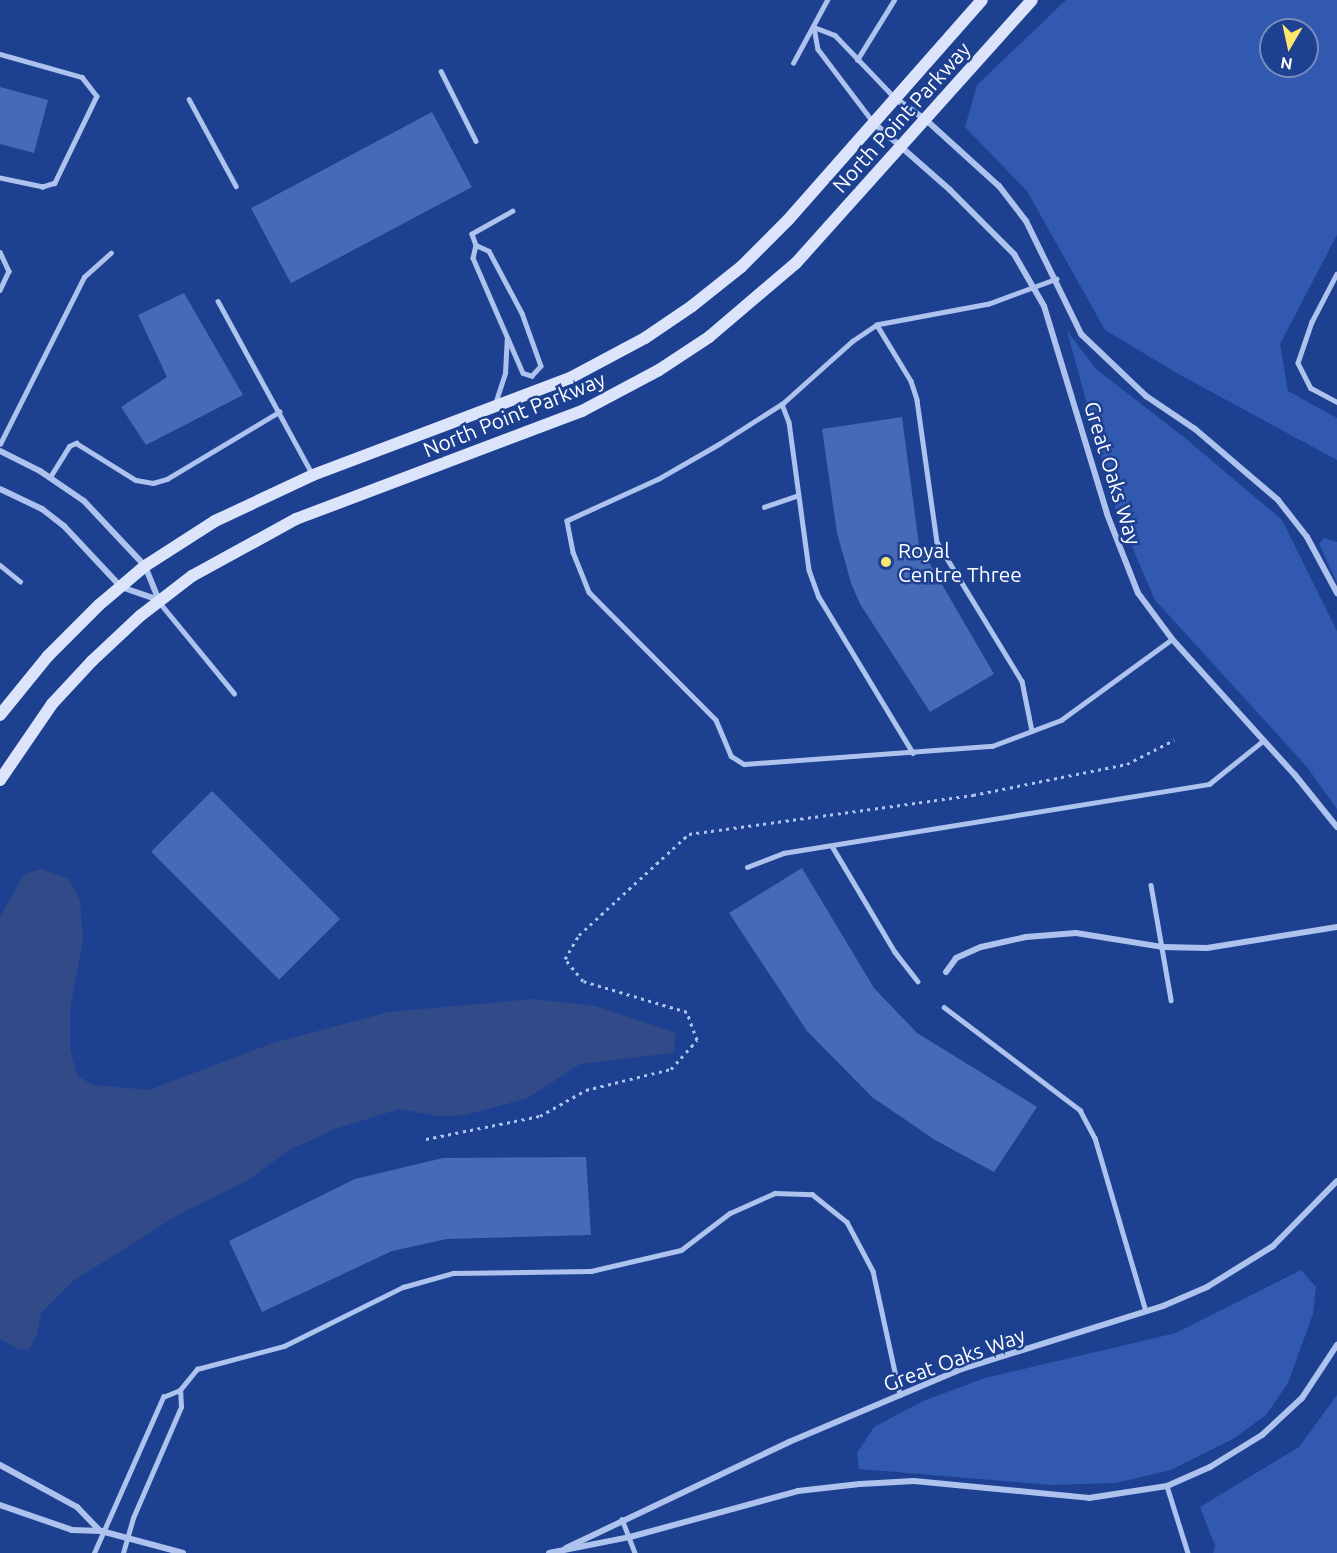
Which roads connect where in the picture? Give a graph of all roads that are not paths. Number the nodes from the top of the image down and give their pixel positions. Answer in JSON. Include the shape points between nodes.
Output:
{"nodes":[{"id":1,"x":827,"y":0,"type":"edge"},
{"id":2,"x":894,"y":0,"type":"edge"},
{"id":3,"x":982,"y":0,"type":"edge"},
{"id":4,"x":1032,"y":0,"type":"edge"},
{"id":5,"x":814,"y":27,"type":"junction"},
{"id":6,"x":0,"y":54,"type":"edge"},
{"id":7,"x":856,"y":60,"type":"junction"},
{"id":8,"x":793,"y":63,"type":"dead end"},
{"id":9,"x":441,"y":71,"type":"dead end"},
{"id":10,"x":189,"y":99,"type":"dead end"},
{"id":11,"x":896,"y":99,"type":"junction"},
{"id":12,"x":925,"y":119,"type":"junction"},
{"id":13,"x":875,"y":124,"type":"junction"},
{"id":14,"x":476,"y":141,"type":"dead end"},
{"id":15,"x":902,"y":146,"type":"junction"},
{"id":16,"x":0,"y":178,"type":"edge"},
{"id":17,"x":236,"y":186,"type":"dead end"},
{"id":18,"x":513,"y":211,"type":"dead end"},
{"id":19,"x":476,"y":245,"type":"junction"},
{"id":20,"x":0,"y":252,"type":"edge"},
{"id":21,"x":111,"y":253,"type":"dead end"},
{"id":22,"x":1337,"y":274,"type":"edge"},
{"id":23,"x":1057,"y":279,"type":"junction"},
{"id":24,"x":0,"y":290,"type":"edge"},
{"id":25,"x":1034,"y":290,"type":"junction"},
{"id":26,"x":218,"y":301,"type":"dead end"},
{"id":27,"x":877,"y":326,"type":"junction"},
{"id":28,"x":507,"y":336,"type":"junction"},
{"id":29,"x":532,"y":376,"type":"junction"},
{"id":30,"x":536,"y":393,"type":"junction"},
{"id":31,"x":1337,"y":402,"type":"edge"},
{"id":32,"x":783,"y":404,"type":"junction"},
{"id":33,"x":493,"y":409,"type":"junction"},
{"id":34,"x":279,"y":412,"type":"junction"},
{"id":35,"x":0,"y":444,"type":"edge"},
{"id":36,"x":0,"y":451,"type":"edge"},
{"id":37,"x":314,"y":475,"type":"junction"},
{"id":38,"x":50,"y":477,"type":"junction"},
{"id":39,"x":0,"y":489,"type":"edge"},
{"id":40,"x":798,"y":495,"type":"junction"},
{"id":41,"x":764,"y":507,"type":"dead end"},
{"id":42,"x":0,"y":565,"type":"edge"},
{"id":43,"x":145,"y":566,"type":"junction"},
{"id":44,"x":20,"y":581,"type":"dead end"},
{"id":45,"x":121,"y":587,"type":"junction"},
{"id":46,"x":1337,"y":593,"type":"edge"},
{"id":47,"x":159,"y":600,"type":"junction"},
{"id":48,"x":1172,"y":639,"type":"junction"},
{"id":49,"x":234,"y":693,"type":"dead end"},
{"id":50,"x":0,"y":715,"type":"edge"},
{"id":51,"x":1032,"y":731,"type":"junction"},
{"id":52,"x":1264,"y":740,"type":"junction"},
{"id":53,"x":913,"y":753,"type":"junction"},
{"id":54,"x":0,"y":780,"type":"edge"},
{"id":55,"x":1337,"y":827,"type":"edge"},
{"id":56,"x":832,"y":846,"type":"junction"},
{"id":57,"x":747,"y":867,"type":"dead end"},
{"id":58,"x":1151,"y":885,"type":"dead end"},
{"id":59,"x":1337,"y":927,"type":"edge"},
{"id":60,"x":1162,"y":947,"type":"junction"},
{"id":61,"x":946,"y":972,"type":"dead end"},
{"id":62,"x":918,"y":981,"type":"dead end"},
{"id":63,"x":1171,"y":1000,"type":"dead end"},
{"id":64,"x":944,"y":1007,"type":"dead end"},
{"id":65,"x":1337,"y":1181,"type":"edge"},
{"id":66,"x":1146,"y":1311,"type":"junction"},
{"id":67,"x":1337,"y":1345,"type":"edge"},
{"id":68,"x":180,"y":1390,"type":"junction"},
{"id":69,"x":900,"y":1395,"type":"junction"},
{"id":70,"x":0,"y":1464,"type":"edge"},
{"id":71,"x":1167,"y":1486,"type":"junction"},
{"id":72,"x":0,"y":1504,"type":"edge"},
{"id":73,"x":622,"y":1519,"type":"junction"},
{"id":74,"x":101,"y":1532,"type":"junction"},
{"id":75,"x":630,"y":1537,"type":"junction"},
{"id":76,"x":128,"y":1540,"type":"junction"},
{"id":77,"x":566,"y":1548,"type":"junction"},
{"id":78,"x":94,"y":1553,"type":"edge"},
{"id":79,"x":123,"y":1553,"type":"edge"},
{"id":80,"x":183,"y":1553,"type":"edge"},
{"id":81,"x":549,"y":1553,"type":"edge"},
{"id":82,"x":635,"y":1553,"type":"edge"},
{"id":83,"x":1188,"y":1553,"type":"edge"}],
"edges":[{"from":1,"to":5,"type":"lane"},
{"from":2,"to":7,"type":"lane"},
{"from":3,"to":11,"type":"street","name":"North Point Parkway"},
{"from":4,"to":12,"type":"street","name":"North Point Parkway"},
{"from":5,"to":7,"type":"lane","via":[[835,35]]},
{"from":5,"to":8,"type":"lane"},
{"from":5,"to":13,"type":"lane","via":[[818,49]]},
{"from":6,"to":16,"type":"lane","via":[[82,77],[97,96],[55,183],[43,188]]},
{"from":7,"to":11,"type":"lane"},
{"from":9,"to":14,"type":"lane"},
{"from":10,"to":17,"type":"lane"},
{"from":11,"to":12,"type":"street","name":"Great Oaks Way"},
{"from":11,"to":13,"type":"street","name":"North Point Parkway"},
{"from":12,"to":15,"type":"street","name":"North Point Parkway"},
{"from":12,"to":23,"type":"street","name":"Great Oaks Way","via":[[999,186],[1026,221]]},
{"from":13,"to":15,"type":"street","name":"Great Oaks Way"},
{"from":13,"to":30,"type":"street","name":"North Point Parkway","via":[[788,220],[720,284],[645,338]]},
{"from":15,"to":25,"type":"street","name":"Great Oaks Way","via":[[1014,254]]},
{"from":15,"to":47,"type":"street","name":"North Point Parkway","via":[[772,286],[667,366],[551,424],[296,519],[231,553]]},
{"from":18,"to":19,"type":"lane","via":[[472,234]]},
{"from":19,"to":28,"type":"lane","via":[[473,258]]},
{"from":19,"to":29,"type":"lane","via":[[489,251],[522,313],[541,366]]},
{"from":20,"to":24,"type":"lane","via":[[9,271]]},
{"from":21,"to":35,"type":"lane","via":[[84,277]]},
{"from":22,"to":31,"type":"lane","via":[[1312,322],[1298,363],[1311,388]]},
{"from":23,"to":25,"type":"lane"},
{"from":23,"to":46,"type":"street","name":"Great Oaks Way","via":[[1081,334],[1146,396],[1195,429],[1278,500],[1307,537]]},
{"from":25,"to":27,"type":"lane","via":[[989,304]]},
{"from":25,"to":48,"type":"street","name":"Great Oaks Way","via":[[1044,306],[1127,569],[1151,614]]},
{"from":26,"to":34,"type":"lane"},
{"from":27,"to":32,"type":"lane","via":[[853,341]]},
{"from":27,"to":51,"type":"lane","via":[[917,400],[937,542],[1022,681]]},
{"from":28,"to":29,"type":"lane","via":[[524,373]]},
{"from":28,"to":33,"type":"lane","via":[[505,373]]},
{"from":29,"to":30,"type":"lane"},
{"from":30,"to":33,"type":"street","name":"North Point Parkway"},
{"from":32,"to":40,"type":"lane"},
{"from":32,"to":53,"type":"lane","via":[[659,478],[567,521],[573,552],[589,592],[716,720],[731,756],[757,765]]},
{"from":33,"to":37,"type":"street","name":"North Point Parkway"},
{"from":34,"to":37,"type":"lane"},
{"from":34,"to":38,"type":"lane","via":[[167,479],[153,483],[136,480],[76,443],[69,446]]},
{"from":36,"to":38,"type":"street"},
{"from":37,"to":43,"type":"street","name":"North Point Parkway","via":[[215,521]]},
{"from":38,"to":43,"type":"street","via":[[84,501]]},
{"from":39,"to":45,"type":"street","via":[[42,509],[64,526]]},
{"from":40,"to":41,"type":"lane"},
{"from":40,"to":53,"type":"lane","via":[[809,570],[819,597]]},
{"from":42,"to":44,"type":"lane"},
{"from":43,"to":45,"type":"street","name":"North Point Parkway"},
{"from":43,"to":47,"type":"street"},
{"from":45,"to":47,"type":"street"},
{"from":45,"to":50,"type":"street","name":"North Point Parkway","via":[[55,648]]},
{"from":47,"to":49,"type":"lane"},
{"from":47,"to":54,"type":"street","name":"North Point Parkway","via":[[52,704]]},
{"from":48,"to":51,"type":"lane","via":[[1061,720]]},
{"from":48,"to":52,"type":"street","name":"Great Oaks Way"},
{"from":51,"to":53,"type":"lane","via":[[992,746]]},
{"from":52,"to":55,"type":"street","name":"Great Oaks Way"},
{"from":52,"to":56,"type":"lane","via":[[1209,784]]},
{"from":56,"to":57,"type":"lane","via":[[783,853]]},
{"from":56,"to":62,"type":"lane","via":[[895,952]]},
{"from":58,"to":60,"type":"lane"},
{"from":59,"to":60,"type":"street","via":[[1207,948]]},
{"from":60,"to":61,"type":"street","via":[[1076,933],[1026,937],[956,958]]},
{"from":60,"to":63,"type":"lane"},
{"from":64,"to":66,"type":"lane","via":[[1080,1110],[1095,1138]]},
{"from":65,"to":66,"type":"street","name":"Great Oaks Way","via":[[1273,1246],[1207,1287]]},
{"from":66,"to":69,"type":"street","name":"Great Oaks Way","via":[[962,1369]]},
{"from":67,"to":71,"type":"street","name":"Great Oaks Way","via":[[1302,1398],[1262,1435],[1210,1467]]},
{"from":68,"to":69,"type":"lane","via":[[197,1369],[284,1346],[404,1287],[453,1273],[591,1271],[681,1250],[730,1213],[776,1193],[812,1194],[847,1222],[873,1271]]},
{"from":68,"to":74,"type":"lane","via":[[163,1397]]},
{"from":68,"to":76,"type":"lane","via":[[181,1407]]},
{"from":69,"to":73,"type":"street","name":"Great Oaks Way"},
{"from":70,"to":74,"type":"street","via":[[77,1506]]},
{"from":71,"to":75,"type":"street","name":"Great Oaks Way","via":[[1089,1498],[914,1481],[860,1484],[798,1491]]},
{"from":71,"to":83,"type":"lane"},
{"from":72,"to":74,"type":"street","via":[[72,1530]]},
{"from":73,"to":75,"type":"lane"},
{"from":73,"to":77,"type":"street","name":"Great Oaks Way"},
{"from":74,"to":76,"type":"street"},
{"from":74,"to":78,"type":"lane"},
{"from":75,"to":77,"type":"street","name":"Great Oaks Way"},
{"from":75,"to":82,"type":"lane"},
{"from":76,"to":79,"type":"lane"},
{"from":76,"to":80,"type":"street"},
{"from":77,"to":81,"type":"street","name":"Great Oaks Way"}]}
